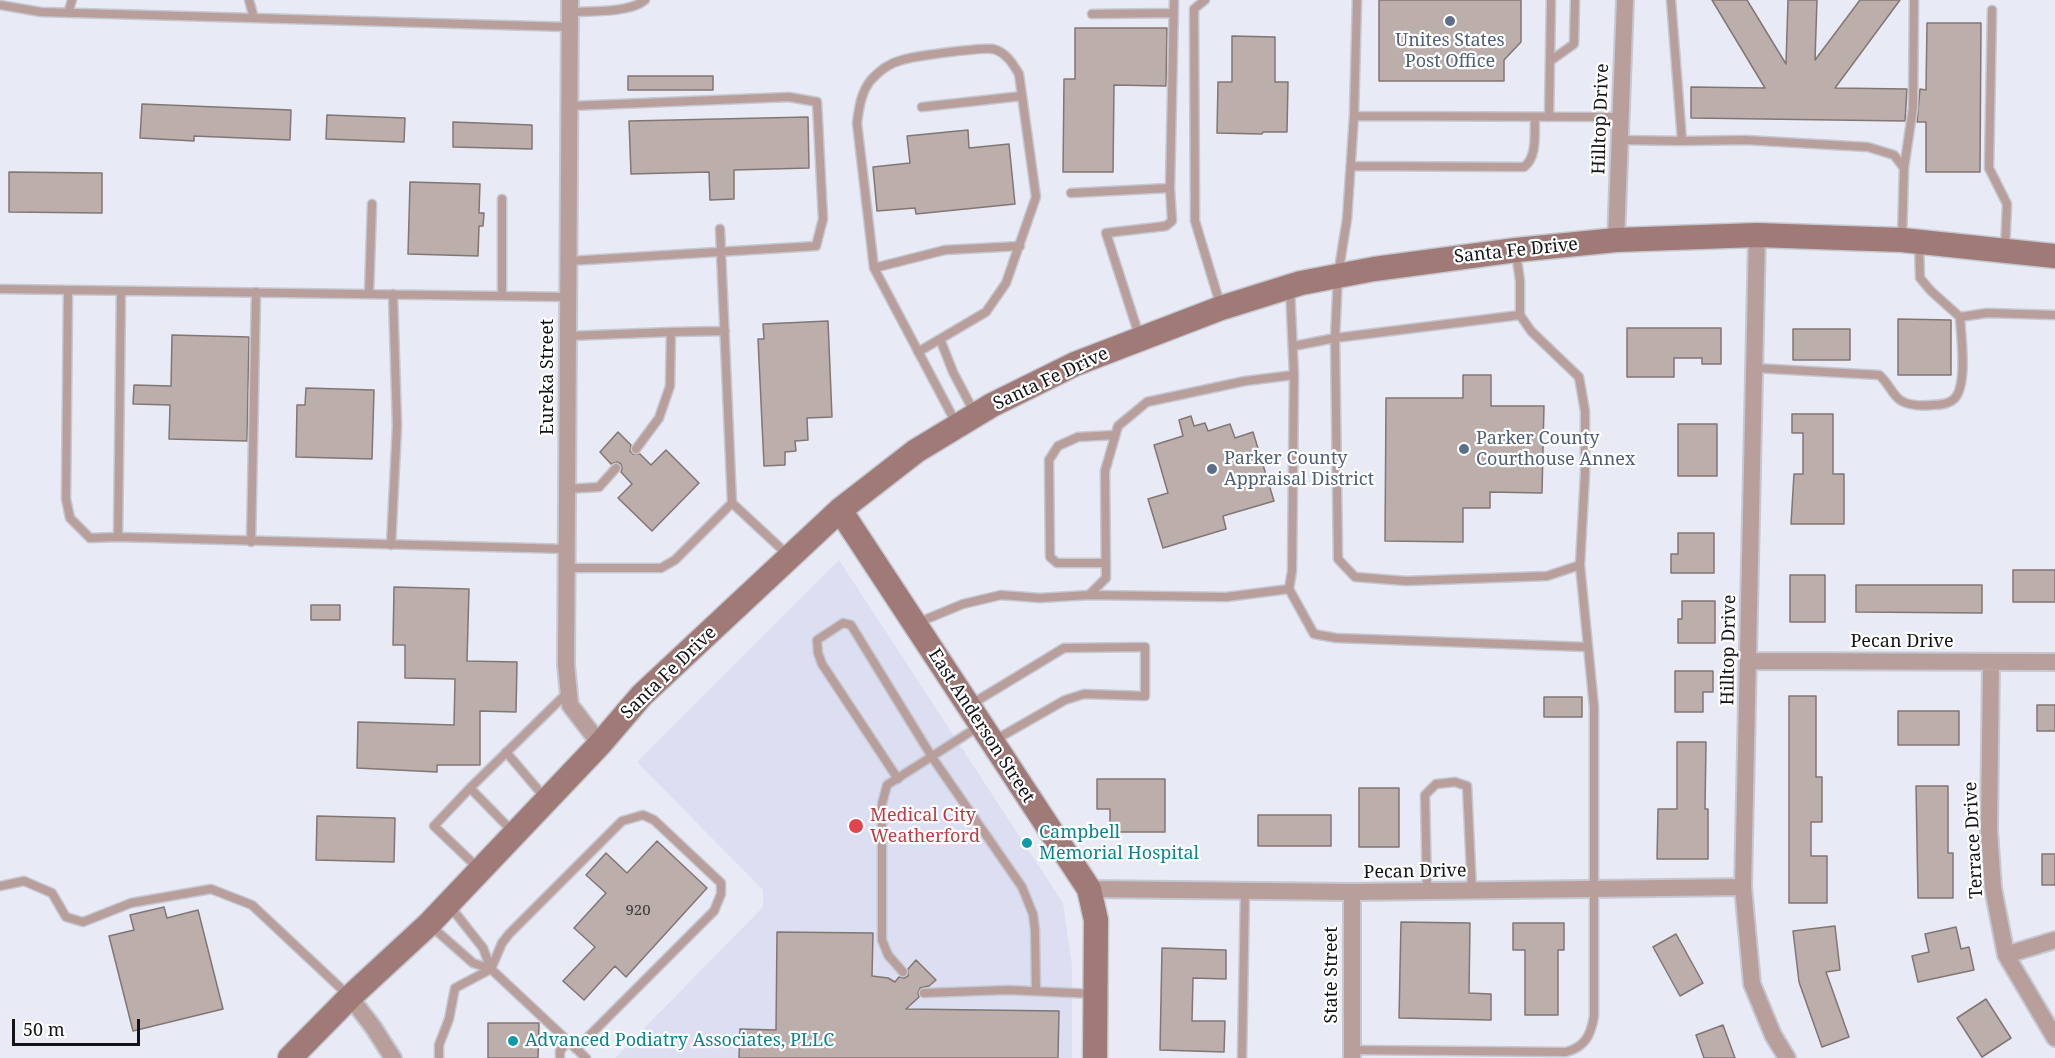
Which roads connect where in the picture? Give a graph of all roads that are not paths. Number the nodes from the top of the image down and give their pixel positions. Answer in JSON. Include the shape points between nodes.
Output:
{"nodes":[{"id":1,"x":72,"y":0,"type":"edge"},
{"id":2,"x":249,"y":0,"type":"edge"},
{"id":3,"x":645,"y":0,"type":"edge"},
{"id":4,"x":1174,"y":0,"type":"edge"},
{"id":5,"x":1205,"y":0,"type":"edge"},
{"id":6,"x":1357,"y":0,"type":"edge"},
{"id":7,"x":1551,"y":0,"type":"edge"},
{"id":8,"x":1575,"y":0,"type":"edge"},
{"id":9,"x":1625,"y":0,"type":"edge"},
{"id":10,"x":1671,"y":0,"type":"edge"},
{"id":11,"x":1914,"y":0,"type":"edge"},
{"id":12,"x":0,"y":5,"type":"edge"},
{"id":13,"x":1992,"y":10,"type":"dead end"},
{"id":14,"x":68,"y":13,"type":"junction"},
{"id":15,"x":570,"y":13,"type":"edge"},
{"id":16,"x":1174,"y":13,"type":"junction"},
{"id":17,"x":1092,"y":14,"type":"dead end"},
{"id":18,"x":254,"y":18,"type":"junction"},
{"id":19,"x":1550,"y":61,"type":"junction"},
{"id":20,"x":1022,"y":96,"type":"junction"},
{"id":21,"x":570,"y":106,"type":"junction"},
{"id":22,"x":922,"y":107,"type":"dead end"},
{"id":23,"x":1354,"y":116,"type":"junction"},
{"id":24,"x":1535,"y":117,"type":"junction"},
{"id":25,"x":1549,"y":117,"type":"junction"},
{"id":26,"x":1621,"y":117,"type":"junction"},
{"id":27,"x":1620,"y":140,"type":"junction"},
{"id":28,"x":1682,"y":141,"type":"junction"},
{"id":29,"x":1351,"y":166,"type":"junction"},
{"id":30,"x":1904,"y":168,"type":"junction"},
{"id":31,"x":1170,"y":188,"type":"junction"},
{"id":32,"x":1071,"y":194,"type":"dead end"},
{"id":33,"x":502,"y":199,"type":"dead end"},
{"id":34,"x":372,"y":204,"type":"dead end"},
{"id":35,"x":720,"y":229,"type":"dead end"},
{"id":36,"x":1757,"y":235,"type":"junction"},
{"id":37,"x":1616,"y":240,"type":"junction"},
{"id":38,"x":1910,"y":241,"type":"junction"},
{"id":39,"x":1020,"y":246,"type":"junction"},
{"id":40,"x":1516,"y":250,"type":"junction"},
{"id":41,"x":2005,"y":250,"type":"junction"},
{"id":42,"x":722,"y":253,"type":"junction"},
{"id":43,"x":2055,"y":256,"type":"edge"},
{"id":44,"x":569,"y":261,"type":"junction"},
{"id":45,"x":874,"y":268,"type":"junction"},
{"id":46,"x":1338,"y":276,"type":"junction"},
{"id":47,"x":1290,"y":286,"type":"junction"},
{"id":48,"x":0,"y":289,"type":"edge"},
{"id":49,"x":68,"y":290,"type":"junction"},
{"id":50,"x":121,"y":291,"type":"junction"},
{"id":51,"x":256,"y":292,"type":"junction"},
{"id":52,"x":369,"y":294,"type":"junction"},
{"id":53,"x":393,"y":294,"type":"junction"},
{"id":54,"x":502,"y":296,"type":"junction"},
{"id":55,"x":568,"y":297,"type":"junction"},
{"id":56,"x":1221,"y":308,"type":"junction"},
{"id":57,"x":1520,"y":315,"type":"junction"},
{"id":58,"x":2055,"y":315,"type":"edge"},
{"id":59,"x":1960,"y":317,"type":"junction"},
{"id":60,"x":725,"y":331,"type":"junction"},
{"id":61,"x":671,"y":332,"type":"junction"},
{"id":62,"x":568,"y":336,"type":"junction"},
{"id":63,"x":1335,"y":338,"type":"junction"},
{"id":64,"x":940,"y":339,"type":"junction"},
{"id":65,"x":1141,"y":339,"type":"junction"},
{"id":66,"x":1294,"y":346,"type":"junction"},
{"id":67,"x":918,"y":352,"type":"junction"},
{"id":68,"x":1754,"y":368,"type":"junction"},
{"id":69,"x":1294,"y":375,"type":"junction"},
{"id":70,"x":967,"y":420,"type":"junction"},
{"id":71,"x":1115,"y":435,"type":"junction"},
{"id":72,"x":636,"y":449,"type":"dead end"},
{"id":73,"x":616,"y":468,"type":"dead end"},
{"id":74,"x":567,"y":489,"type":"junction"},
{"id":75,"x":732,"y":503,"type":"junction"},
{"id":76,"x":840,"y":510,"type":"junction"},
{"id":77,"x":117,"y":537,"type":"junction"},
{"id":78,"x":251,"y":542,"type":"junction"},
{"id":79,"x":391,"y":545,"type":"junction"},
{"id":80,"x":567,"y":549,"type":"junction"},
{"id":81,"x":790,"y":557,"type":"junction"},
{"id":82,"x":1106,"y":563,"type":"junction"},
{"id":83,"x":1580,"y":565,"type":"junction"},
{"id":84,"x":567,"y":568,"type":"junction"},
{"id":85,"x":1289,"y":589,"type":"junction"},
{"id":86,"x":1089,"y":595,"type":"junction"},
{"id":87,"x":914,"y":625,"type":"junction"},
{"id":88,"x":1588,"y":647,"type":"junction"},
{"id":89,"x":1748,"y":661,"type":"junction"},
{"id":90,"x":1991,"y":662,"type":"junction"},
{"id":91,"x":2055,"y":662,"type":"edge"},
{"id":92,"x":569,"y":691,"type":"junction"},
{"id":93,"x":980,"y":724,"type":"junction"},
{"id":94,"x":600,"y":744,"type":"junction"},
{"id":95,"x":506,"y":752,"type":"junction"},
{"id":96,"x":932,"y":757,"type":"junction"},
{"id":97,"x":898,"y":779,"type":"junction"},
{"id":98,"x":470,"y":789,"type":"junction"},
{"id":99,"x":546,"y":799,"type":"junction"},
{"id":100,"x":514,"y":833,"type":"junction"},
{"id":101,"x":480,"y":870,"type":"junction"},
{"id":102,"x":0,"y":886,"type":"edge"},
{"id":103,"x":1743,"y":887,"type":"junction"},
{"id":104,"x":1089,"y":889,"type":"junction"},
{"id":105,"x":1595,"y":889,"type":"junction"},
{"id":106,"x":1245,"y":891,"type":"junction"},
{"id":107,"x":1427,"y":891,"type":"junction"},
{"id":108,"x":1472,"y":891,"type":"junction"},
{"id":109,"x":1352,"y":892,"type":"junction"},
{"id":110,"x":448,"y":904,"type":"junction"},
{"id":111,"x":429,"y":924,"type":"junction"},
{"id":112,"x":2055,"y":940,"type":"edge"},
{"id":113,"x":2006,"y":956,"type":"junction"},
{"id":114,"x":491,"y":969,"type":"junction"},
{"id":115,"x":903,"y":972,"type":"dead end"},
{"id":116,"x":1036,"y":991,"type":"junction"},
{"id":117,"x":924,"y":993,"type":"dead end"},
{"id":118,"x":1095,"y":994,"type":"junction"},
{"id":119,"x":350,"y":997,"type":"junction"},
{"id":120,"x":2055,"y":1038,"type":"edge"},
{"id":121,"x":568,"y":1041,"type":"junction"},
{"id":122,"x":576,"y":1049,"type":"junction"},
{"id":123,"x":1352,"y":1054,"type":"edge"},
{"id":124,"x":290,"y":1058,"type":"edge"},
{"id":125,"x":393,"y":1058,"type":"edge"},
{"id":126,"x":439,"y":1058,"type":"edge"},
{"id":127,"x":560,"y":1058,"type":"edge"},
{"id":128,"x":586,"y":1058,"type":"edge"},
{"id":129,"x":1095,"y":1058,"type":"edge"},
{"id":130,"x":1242,"y":1058,"type":"edge"},
{"id":131,"x":1787,"y":1058,"type":"edge"}],
"edges":[{"from":1,"to":14,"type":"lane"},
{"from":2,"to":18,"type":"lane"},
{"from":3,"to":15,"type":"lane","via":[[619,9]]},
{"from":4,"to":16,"type":"lane"},
{"from":5,"to":56,"type":"lane","via":[[1194,9],[1195,221]]},
{"from":6,"to":23,"type":"lane"},
{"from":7,"to":19,"type":"lane"},
{"from":8,"to":19,"type":"lane","via":[[1574,44]]},
{"from":9,"to":26,"type":"street","name":"Hilltop Drive"},
{"from":10,"to":28,"type":"lane"},
{"from":11,"to":30,"type":"lane","via":[[1913,108]]},
{"from":12,"to":14,"type":"lane"},
{"from":13,"to":41,"type":"lane","via":[[1989,168],[2007,204]]},
{"from":14,"to":18,"type":"lane"},
{"from":15,"to":18,"type":"lane"},
{"from":15,"to":21,"type":"street","name":"Eureka Street"},
{"from":16,"to":17,"type":"lane"},
{"from":16,"to":31,"type":"lane"},
{"from":19,"to":25,"type":"lane"},
{"from":20,"to":22,"type":"lane"},
{"from":20,"to":39,"type":"lane","via":[[1036,198]]},
{"from":20,"to":45,"type":"lane","via":[[1019,74],[1010,59],[993,49],[903,59],[870,80],[860,101],[857,123]]},
{"from":21,"to":42,"type":"lane","via":[[789,97],[818,102],[823,219],[816,246]]},
{"from":21,"to":44,"type":"street","name":"Eureka Street"},
{"from":23,"to":24,"type":"lane"},
{"from":23,"to":29,"type":"lane"},
{"from":24,"to":25,"type":"lane"},
{"from":24,"to":29,"type":"lane","via":[[1533,156],[1524,167]]},
{"from":25,"to":26,"type":"lane"},
{"from":26,"to":27,"type":"street","name":"Hilltop Drive"},
{"from":27,"to":28,"type":"lane"},
{"from":27,"to":37,"type":"street","name":"Hilltop Drive"},
{"from":28,"to":30,"type":"lane","via":[[1745,140],[1868,147],[1894,155]]},
{"from":29,"to":46,"type":"lane"},
{"from":30,"to":38,"type":"lane"},
{"from":31,"to":32,"type":"lane"},
{"from":31,"to":65,"type":"lane","via":[[1172,221],[1166,226],[1106,233]]},
{"from":33,"to":54,"type":"lane"},
{"from":34,"to":52,"type":"lane"},
{"from":35,"to":42,"type":"lane"},
{"from":36,"to":37,"type":"main road","name":"Santa Fe Drive"},
{"from":36,"to":38,"type":"main road","name":"Santa Fe Drive"},
{"from":36,"to":68,"type":"street","name":"Hilltop Drive"},
{"from":37,"to":40,"type":"main road","name":"Santa Fe Drive"},
{"from":38,"to":41,"type":"main road","name":"Santa Fe Drive"},
{"from":38,"to":59,"type":"lane","via":[[1920,278]]},
{"from":39,"to":45,"type":"lane","via":[[945,250]]},
{"from":39,"to":64,"type":"lane","via":[[1006,283],[986,312]]},
{"from":40,"to":46,"type":"main road","name":"Santa Fe Drive"},
{"from":40,"to":57,"type":"lane"},
{"from":41,"to":43,"type":"main road","name":"Santa Fe Drive"},
{"from":42,"to":44,"type":"lane"},
{"from":42,"to":60,"type":"lane"},
{"from":44,"to":55,"type":"street","name":"Eureka Street"},
{"from":45,"to":67,"type":"lane"},
{"from":46,"to":47,"type":"main road","name":"Santa Fe Drive"},
{"from":46,"to":63,"type":"lane"},
{"from":47,"to":56,"type":"main road","name":"Santa Fe Drive"},
{"from":47,"to":66,"type":"lane"},
{"from":48,"to":49,"type":"lane"},
{"from":49,"to":50,"type":"lane"},
{"from":49,"to":77,"type":"lane","via":[[66,499],[70,518],[90,538]]},
{"from":50,"to":51,"type":"lane"},
{"from":50,"to":77,"type":"lane"},
{"from":51,"to":52,"type":"lane"},
{"from":51,"to":78,"type":"lane"},
{"from":52,"to":53,"type":"lane"},
{"from":53,"to":54,"type":"lane"},
{"from":53,"to":79,"type":"lane","via":[[397,426]]},
{"from":54,"to":55,"type":"lane"},
{"from":55,"to":62,"type":"street","name":"Eureka Street"},
{"from":56,"to":65,"type":"main road","name":"Santa Fe Drive"},
{"from":57,"to":63,"type":"lane"},
{"from":57,"to":83,"type":"lane","via":[[1531,331],[1579,377],[1584,411]]},
{"from":58,"to":59,"type":"lane","via":[[1987,313]]},
{"from":59,"to":68,"type":"lane","via":[[1960,390],[1953,400],[1939,405],[1922,406],[1901,400],[1879,375]]},
{"from":60,"to":61,"type":"lane"},
{"from":60,"to":75,"type":"lane"},
{"from":61,"to":62,"type":"lane"},
{"from":61,"to":72,"type":"lane","via":[[670,386],[659,418]]},
{"from":62,"to":74,"type":"street","name":"Eureka Street"},
{"from":63,"to":66,"type":"lane"},
{"from":63,"to":83,"type":"lane","via":[[1338,559],[1355,577],[1406,581],[1547,576]]},
{"from":64,"to":67,"type":"lane"},
{"from":64,"to":70,"type":"lane"},
{"from":65,"to":70,"type":"main road","name":"Santa Fe Drive","via":[[1075,364]]},
{"from":66,"to":69,"type":"lane"},
{"from":67,"to":70,"type":"lane"},
{"from":68,"to":89,"type":"street","name":"Hilltop Drive"},
{"from":69,"to":71,"type":"lane","via":[[1147,402],[1118,426]]},
{"from":69,"to":85,"type":"lane"},
{"from":70,"to":76,"type":"main road","name":"Santa Fe Drive","via":[[916,451]]},
{"from":71,"to":82,"type":"lane","via":[[1105,471]]},
{"from":71,"to":82,"type":"lane","via":[[1078,437],[1058,446],[1049,460],[1050,557],[1057,563]]},
{"from":73,"to":74,"type":"lane","via":[[599,487]]},
{"from":74,"to":80,"type":"street","name":"Eureka Street"},
{"from":75,"to":81,"type":"lane"},
{"from":75,"to":84,"type":"lane","via":[[675,560],[661,568]]},
{"from":76,"to":81,"type":"main road","name":"Santa Fe Drive"},
{"from":76,"to":87,"type":"main road","name":"East Anderson Street"},
{"from":77,"to":78,"type":"lane"},
{"from":78,"to":79,"type":"lane"},
{"from":79,"to":80,"type":"lane"},
{"from":80,"to":84,"type":"street","name":"Eureka Street"},
{"from":81,"to":94,"type":"main road","name":"Santa Fe Drive","via":[[642,695]]},
{"from":82,"to":86,"type":"lane","via":[[1106,578]]},
{"from":83,"to":88,"type":"lane"},
{"from":84,"to":92,"type":"street","name":"Eureka Street"},
{"from":85,"to":86,"type":"lane","via":[[1226,597]]},
{"from":85,"to":88,"type":"lane","via":[[1314,634],[1336,639]]},
{"from":86,"to":87,"type":"lane","via":[[1001,595],[963,604]]},
{"from":87,"to":93,"type":"main road","name":"East Anderson Street"},
{"from":88,"to":105,"type":"lane","via":[[1594,707]]},
{"from":89,"to":90,"type":"street","name":"Pecan Drive"},
{"from":89,"to":103,"type":"street","name":"Hilltop Drive"},
{"from":90,"to":91,"type":"street","name":"Pecan Drive"},
{"from":90,"to":113,"type":"street","name":"Terrace Drive","via":[[1989,830],[1993,888]]},
{"from":92,"to":94,"type":"street","name":"Eureka Street","via":[[570,705]]},
{"from":92,"to":95,"type":"lane"},
{"from":93,"to":93,"type":"lane","via":[[1084,694],[1144,696],[1145,647],[1064,648]]},
{"from":93,"to":96,"type":"lane"},
{"from":93,"to":104,"type":"main road","name":"East Anderson Street"},
{"from":94,"to":99,"type":"main road","name":"Santa Fe Drive"},
{"from":95,"to":98,"type":"lane"},
{"from":95,"to":99,"type":"lane"},
{"from":96,"to":97,"type":"lane"},
{"from":96,"to":97,"type":"lane","via":[[851,625],[843,622],[836,626],[818,640],[822,663]]},
{"from":96,"to":116,"type":"lane","via":[[1022,887],[1033,914]]},
{"from":97,"to":115,"type":"lane","via":[[886,785],[882,804],[882,940],[888,955]]},
{"from":98,"to":100,"type":"lane"},
{"from":98,"to":101,"type":"lane","via":[[434,826]]},
{"from":99,"to":100,"type":"main road","name":"Santa Fe Drive"},
{"from":100,"to":101,"type":"main road","name":"Santa Fe Drive"},
{"from":101,"to":110,"type":"main road","name":"Santa Fe Drive"},
{"from":102,"to":119,"type":"lane","via":[[24,881],[52,893],[66,917],[83,922],[131,903],[211,889],[252,905]]},
{"from":103,"to":105,"type":"street","name":"Pecan Drive"},
{"from":103,"to":131,"type":"street","name":"Hilltop Drive","via":[[1752,984]]},
{"from":104,"to":106,"type":"street","name":"Pecan Drive"},
{"from":104,"to":118,"type":"main road","name":"East Anderson Street","via":[[1096,920]]},
{"from":105,"to":108,"type":"street","name":"Pecan Drive"},
{"from":105,"to":123,"type":"lane","via":[[1594,1016],[1583,1044],[1566,1052]]},
{"from":106,"to":109,"type":"street","name":"Pecan Drive"},
{"from":106,"to":130,"type":"lane"},
{"from":107,"to":108,"type":"street","name":"Pecan Drive"},
{"from":107,"to":108,"type":"lane","via":[[1425,795],[1436,784],[1455,782],[1467,786]]},
{"from":107,"to":109,"type":"street","name":"Pecan Drive"},
{"from":109,"to":123,"type":"street","name":"State Street"},
{"from":110,"to":111,"type":"main road","name":"Santa Fe Drive"},
{"from":110,"to":114,"type":"lane","via":[[483,948]]},
{"from":111,"to":114,"type":"lane","via":[[472,963]]},
{"from":111,"to":119,"type":"main road","name":"Santa Fe Drive"},
{"from":112,"to":113,"type":"street"},
{"from":113,"to":120,"type":"street","name":"Terrace Drive"},
{"from":114,"to":121,"type":"lane"},
{"from":114,"to":122,"type":"lane","via":[[509,934],[622,821],[643,815],[654,820],[721,883],[722,894],[714,911]]},
{"from":114,"to":126,"type":"lane","via":[[455,988]]},
{"from":116,"to":117,"type":"lane"},
{"from":116,"to":118,"type":"lane"},
{"from":118,"to":129,"type":"main road","name":"East Anderson Street"},
{"from":119,"to":124,"type":"main road","name":"Santa Fe Drive"},
{"from":119,"to":125,"type":"street"},
{"from":121,"to":122,"type":"lane"},
{"from":121,"to":127,"type":"lane"},
{"from":122,"to":128,"type":"lane"}]}
